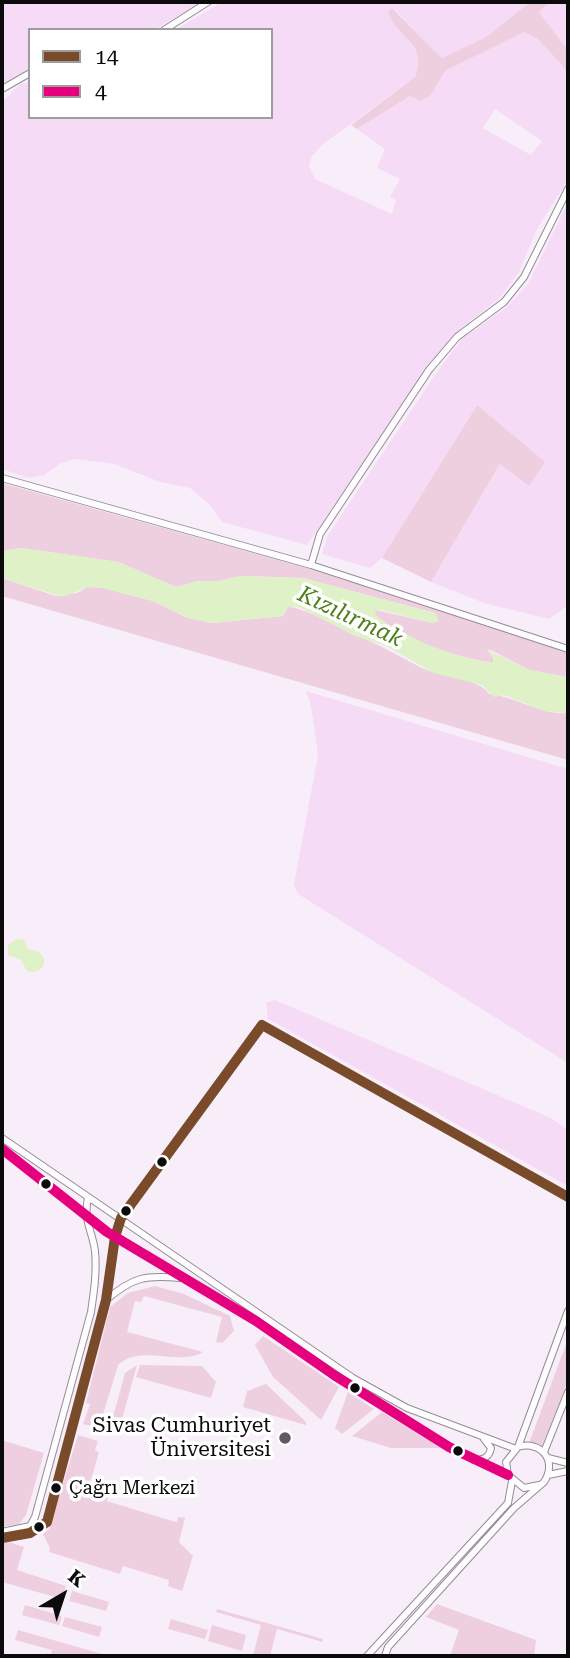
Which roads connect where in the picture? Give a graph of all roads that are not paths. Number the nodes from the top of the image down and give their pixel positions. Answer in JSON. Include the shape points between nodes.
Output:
{"nodes":[{"id":1,"x":208,"y":2,"type":"edge"},
{"id":2,"x":167,"y":28,"type":"edge"},
{"id":3,"x":28,"y":74,"type":"edge"},
{"id":4,"x":2,"y":89,"type":"edge"},
{"id":5,"x":568,"y":189,"type":"edge"},
{"id":6,"x":2,"y":478,"type":"edge"},
{"id":7,"x":311,"y":565,"type":"junction"},
{"id":8,"x":568,"y":649,"type":"edge"},
{"id":9,"x":2,"y":1138,"type":"edge"},
{"id":10,"x":2,"y":1149,"type":"edge"},
{"id":11,"x":88,"y":1198,"type":"junction"},
{"id":12,"x":568,"y":1198,"type":"edge"},
{"id":13,"x":84,"y":1217,"type":"junction"},
{"id":14,"x":121,"y":1218,"type":"junction"},
{"id":15,"x":115,"y":1237,"type":"junction"},
{"id":16,"x":184,"y":1278,"type":"junction"},
{"id":17,"x":106,"y":1300,"type":"junction"},
{"id":18,"x":568,"y":1311,"type":"edge"},
{"id":19,"x":568,"y":1392,"type":"edge"},
{"id":20,"x":484,"y":1438,"type":"junction"},
{"id":21,"x":517,"y":1448,"type":"junction"},
{"id":22,"x":546,"y":1455,"type":"junction"},
{"id":23,"x":472,"y":1460,"type":"junction"},
{"id":24,"x":568,"y":1463,"type":"edge"},
{"id":25,"x":568,"y":1471,"type":"edge"},
{"id":26,"x":548,"y":1475,"type":"junction"},
{"id":27,"x":510,"y":1478,"type":"junction"},
{"id":28,"x":539,"y":1485,"type":"junction"},
{"id":29,"x":2,"y":1532,"type":"edge"},
{"id":30,"x":2,"y":1538,"type":"edge"},
{"id":31,"x":367,"y":1656,"type":"edge"},
{"id":32,"x":384,"y":1656,"type":"edge"}],
"edges":[{"from":1,"to":2,"type":"street"},
{"from":3,"to":4,"type":"street"},
{"from":5,"to":7,"type":"street","via":[[524,277],[505,302],[457,337],[429,370],[320,534]]},
{"from":6,"to":7,"type":"street"},
{"from":7,"to":8,"type":"street"},
{"from":9,"to":11,"type":"street"},
{"from":10,"to":13,"type":"street"},
{"from":11,"to":13,"type":"street"},
{"from":11,"to":14,"type":"street"},
{"from":12,"to":14,"type":"street","via":[[262,1025]]},
{"from":13,"to":15,"type":"street"},
{"from":13,"to":29,"type":"street","via":[[95,1250],[97,1279],[91,1312],[35,1517],[30,1526]]},
{"from":14,"to":15,"type":"street"},
{"from":14,"to":20,"type":"street","via":[[353,1378],[408,1408]]},
{"from":15,"to":16,"type":"street"},
{"from":15,"to":17,"type":"street"},
{"from":16,"to":17,"type":"street","via":[[141,1278],[128,1282]]},
{"from":16,"to":23,"type":"street"},
{"from":17,"to":30,"type":"street","via":[[47,1522],[30,1533]]},
{"from":18,"to":21,"type":"street"},
{"from":19,"to":22,"type":"street"},
{"from":20,"to":21,"type":"street"},
{"from":20,"to":23,"type":"street","via":[[490,1453],[482,1460]]},
{"from":21,"to":22,"type":"street","via":[[532,1445]]},
{"from":21,"to":27,"type":"street","via":[[506,1462]]},
{"from":22,"to":24,"type":"street"},
{"from":22,"to":26,"type":"street"},
{"from":23,"to":27,"type":"street"},
{"from":25,"to":26,"type":"street"},
{"from":26,"to":28,"type":"street"},
{"from":27,"to":28,"type":"street","via":[[524,1488]]},
{"from":27,"to":31,"type":"street","via":[[508,1503]]},
{"from":28,"to":32,"type":"street","via":[[427,1602]]}]}
